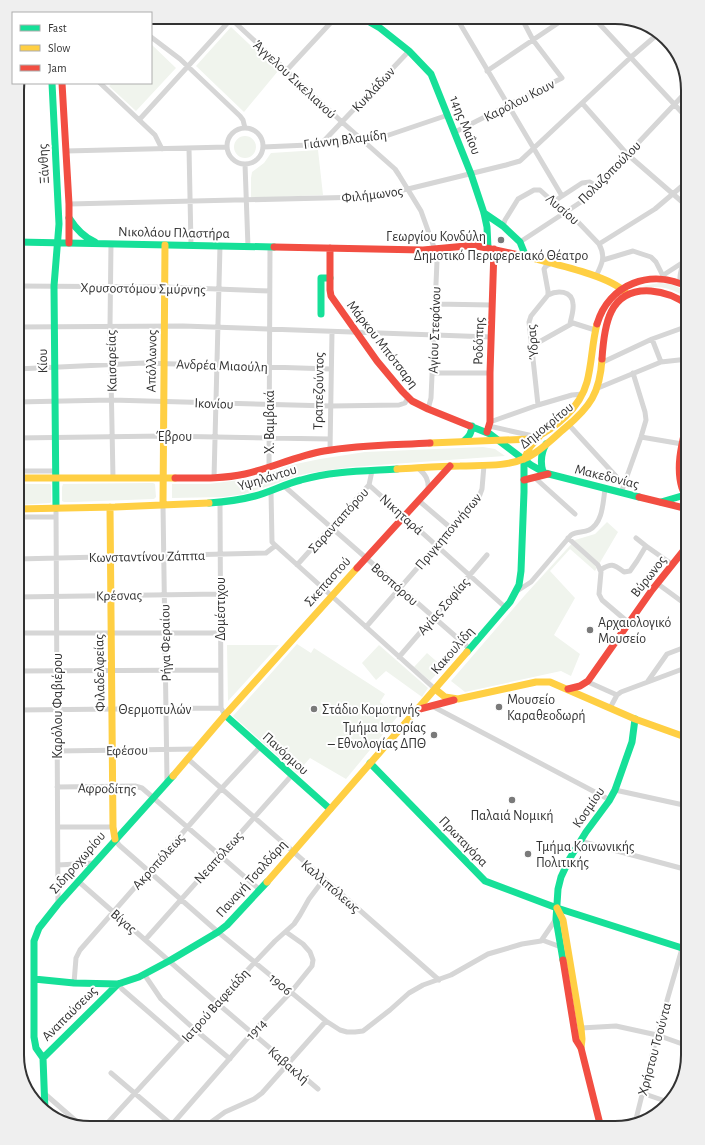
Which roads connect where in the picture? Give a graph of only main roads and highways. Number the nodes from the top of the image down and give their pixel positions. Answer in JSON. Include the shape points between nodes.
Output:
{"nodes":[{"id":1,"x":373,"y":24,"type":"edge"},
{"id":2,"x":52,"y":84,"type":"edge"},
{"id":3,"x":62,"y":84,"type":"edge"},
{"id":4,"x":484,"y":213,"type":"junction"},
{"id":5,"x":69,"y":218,"type":"junction"},
{"id":6,"x":24,"y":242,"type":"edge"},
{"id":7,"x":57,"y":243,"type":"junction"},
{"id":8,"x":69,"y":243,"type":"junction"},
{"id":9,"x":97,"y":243,"type":"junction"},
{"id":10,"x":165,"y":245,"type":"junction"},
{"id":11,"x":330,"y":248,"type":"junction"},
{"id":12,"x":491,"y":249,"type":"junction"},
{"id":13,"x":526,"y":257,"type":"junction"},
{"id":14,"x":330,"y":278,"type":"junction"},
{"id":15,"x":681,"y":284,"type":"edge"},
{"id":16,"x":621,"y":288,"type":"junction"},
{"id":17,"x":626,"y":296,"type":"junction"},
{"id":18,"x":681,"y":300,"type":"edge"},
{"id":19,"x":321,"y":314,"type":"dead end"},
{"id":20,"x":472,"y":426,"type":"junction"},
{"id":21,"x":489,"y":427,"type":"junction"},
{"id":22,"x":539,"y":435,"type":"junction"},
{"id":23,"x":499,"y":440,"type":"junction"},
{"id":24,"x":464,"y":441,"type":"junction"},
{"id":25,"x":547,"y":443,"type":"junction"},
{"id":26,"x":524,"y":459,"type":"junction"},
{"id":27,"x":681,"y":462,"type":"edge"},
{"id":28,"x":450,"y":466,"type":"junction"},
{"id":29,"x":546,"y":473,"type":"junction"},
{"id":30,"x":56,"y":474,"type":"junction"},
{"id":31,"x":24,"y":477,"type":"edge"},
{"id":32,"x":163,"y":478,"type":"junction"},
{"id":33,"x":524,"y":480,"type":"junction"},
{"id":34,"x":681,"y":481,"type":"edge"},
{"id":35,"x":681,"y":498,"type":"edge"},
{"id":36,"x":659,"y":502,"type":"junction"},
{"id":37,"x":163,"y":505,"type":"junction"},
{"id":38,"x":110,"y":507,"type":"junction"},
{"id":39,"x":681,"y":507,"type":"edge"},
{"id":40,"x":56,"y":508,"type":"junction"},
{"id":41,"x":24,"y":509,"type":"edge"},
{"id":42,"x":681,"y":554,"type":"edge"},
{"id":43,"x":435,"y":689,"type":"junction"},
{"id":44,"x":568,"y":689,"type":"junction"},
{"id":45,"x":458,"y":699,"type":"junction"},
{"id":46,"x":416,"y":710,"type":"junction"},
{"id":47,"x":225,"y":715,"type":"junction"},
{"id":48,"x":636,"y":719,"type":"junction"},
{"id":49,"x":681,"y":735,"type":"edge"},
{"id":50,"x":370,"y":763,"type":"junction"},
{"id":51,"x":330,"y":809,"type":"junction"},
{"id":52,"x":115,"y":839,"type":"junction"},
{"id":53,"x":557,"y":908,"type":"junction"},
{"id":54,"x":681,"y":949,"type":"edge"},
{"id":55,"x":34,"y":979,"type":"junction"},
{"id":56,"x":118,"y":984,"type":"junction"},
{"id":57,"x":581,"y":1048,"type":"junction"},
{"id":58,"x":43,"y":1058,"type":"junction"},
{"id":59,"x":45,"y":1104,"type":"edge"},
{"id":60,"x":598,"y":1121,"type":"edge"}],
"edges":[{"from":1,"to":4,"type":"main road","name":"14ης Μαΐου","via":[[409,51],[431,74]]},
{"from":2,"to":7,"type":"main road","name":"Ξάνθης","via":[[59,224]]},
{"from":3,"to":5,"type":"main road","name":"Ξάνθης"},
{"from":4,"to":12,"type":"main road","name":"14ης Μαΐου"},
{"from":4,"to":13,"type":"main road","via":[[520,242]]},
{"from":5,"to":8,"type":"main road","name":"Ξάνθης"},
{"from":5,"to":9,"type":"main road","via":[[77,230]]},
{"from":6,"to":7,"type":"main road","name":"Νικολάου Πλαστήρα"},
{"from":7,"to":8,"type":"main road","name":"Νικολάου Πλαστήρα"},
{"from":7,"to":30,"type":"main road","name":"Κίου","via":[[54,286]]},
{"from":8,"to":9,"type":"main road","name":"Νικολάου Πλαστήρα"},
{"from":9,"to":10,"type":"main road","name":"Νικολάου Πλαστήρα"},
{"from":10,"to":11,"type":"main road","name":"Νικολάου Πλαστήρα"},
{"from":10,"to":32,"type":"main road","name":"Απόλλωνος"},
{"from":11,"to":12,"type":"main road","name":"Γεωργίου Κονδύλη","via":[[435,250],[477,246]]},
{"from":11,"to":14,"type":"main road","name":"Μάρκου Μπότσαρη"},
{"from":12,"to":13,"type":"main road","name":"Γεωργίου Κονδύλη"},
{"from":12,"to":21,"type":"main road","name":"Ροδόπης"},
{"from":13,"to":16,"type":"main road","name":"Γεωργίου Κονδύλη","via":[[596,276]]},
{"from":14,"to":19,"type":"main road","via":[[321,278]]},
{"from":14,"to":20,"type":"main road","name":"Μάρκου Μπότσαρη","via":[[331,296],[402,392],[416,404]]},
{"from":15,"to":16,"type":"main road","name":"Δημοκρίτου","via":[[662,278],[628,284]]},
{"from":16,"to":17,"type":"main road"},
{"from":16,"to":22,"type":"main road","name":"Δημοκρίτου","via":[[611,298],[599,318],[583,394],[571,410]]},
{"from":17,"to":18,"type":"main road","via":[[636,292],[655,292]]},
{"from":17,"to":25,"type":"main road","name":"Δημοκρίτου","via":[[614,307],[606,321],[602,373],[598,388],[586,409]]},
{"from":20,"to":21,"type":"main road","name":"Μάρκου Μπότσαρη"},
{"from":20,"to":24,"type":"main road"},
{"from":21,"to":23,"type":"main road","name":"Μάρκου Μπότσαρη"},
{"from":22,"to":23,"type":"main road","name":"Δημοκρίτου","via":[[527,440]]},
{"from":22,"to":26,"type":"main road"},
{"from":23,"to":24,"type":"main road","name":"Υψηλάντου"},
{"from":23,"to":26,"type":"main road","name":"Μάρκου Μπότσαρη"},
{"from":24,"to":32,"type":"main road","name":"Υψηλάντου","via":[[330,450],[241,475]]},
{"from":25,"to":26,"type":"main road","name":"Δημοκρίτου"},
{"from":25,"to":29,"type":"main road","via":[[541,457],[541,465]]},
{"from":26,"to":28,"type":"main road","name":"Υψηλάντου","via":[[506,464]]},
{"from":26,"to":29,"type":"main road","name":"Μακεδονίας"},
{"from":26,"to":33,"type":"main road"},
{"from":27,"to":34,"type":"main road"},
{"from":28,"to":37,"type":"main road","name":"Υψηλάντου","via":[[337,474],[308,479],[246,498]]},
{"from":28,"to":47,"type":"main road","name":"Σκεπαστού"},
{"from":29,"to":33,"type":"main road"},
{"from":29,"to":36,"type":"main road","name":"Μακεδονίας"},
{"from":30,"to":31,"type":"main road","name":"Υψηλάντου"},
{"from":30,"to":32,"type":"main road","name":"Υψηλάντου"},
{"from":30,"to":40,"type":"main road","name":"Κίου"},
{"from":32,"to":37,"type":"main road","name":"Απόλλωνος"},
{"from":33,"to":43,"type":"main road","name":"Κακουλίδη","via":[[521,571],[517,591],[506,608]]},
{"from":35,"to":36,"type":"main road"},
{"from":36,"to":39,"type":"main road","name":"Μακεδονίας"},
{"from":37,"to":38,"type":"main road","name":"Υψηλάντου"},
{"from":38,"to":40,"type":"main road","name":"Υψηλάντου"},
{"from":38,"to":52,"type":"main road","name":"Φιλαδελφείας"},
{"from":40,"to":41,"type":"main road","name":"Υψηλάντου"},
{"from":42,"to":44,"type":"main road","name":"Βύρωνος","via":[[652,590],[588,682],[580,688]]},
{"from":43,"to":45,"type":"main road","via":[[447,698]]},
{"from":43,"to":46,"type":"main road","name":"Κακουλίδη"},
{"from":44,"to":45,"type":"main road","via":[[541,681]]},
{"from":44,"to":48,"type":"main road"},
{"from":45,"to":46,"type":"main road"},
{"from":46,"to":50,"type":"main road","name":"Παναγή Τσαλδάρη"},
{"from":47,"to":51,"type":"main road","name":"Πανόρμου"},
{"from":47,"to":52,"type":"main road","name":"Σιδηροχωρίου"},
{"from":48,"to":49,"type":"main road"},
{"from":48,"to":53,"type":"main road","name":"Κοσμίου","via":[[632,742],[615,790],[566,865],[557,893]]},
{"from":50,"to":51,"type":"main road","name":"Παναγή Τσαλδάρη"},
{"from":50,"to":53,"type":"main road","name":"Πρωταγόρα","via":[[487,882]]},
{"from":51,"to":56,"type":"main road","name":"Παναγή Τσαλδάρη","via":[[227,926],[169,961]]},
{"from":52,"to":55,"type":"main road","name":"Σιδηροχωρίου","via":[[39,928],[34,941]]},
{"from":53,"to":54,"type":"main road","name":"Πρωταγόρα"},
{"from":53,"to":57,"type":"main road","name":"Κοσμίου","via":[[563,920],[581,1028]]},
{"from":53,"to":57,"type":"main road","name":"Κοσμίου","via":[[556,919],[573,1026]]},
{"from":55,"to":56,"type":"main road","name":"Παναγή Τσαλδάρη"},
{"from":55,"to":58,"type":"main road","name":"Σιδηροχωρίου","via":[[34,1037],[36,1048]]},
{"from":56,"to":58,"type":"main road","name":"Αναπαύσεως"},
{"from":57,"to":60,"type":"main road","name":"Κοσμίου"},
{"from":58,"to":59,"type":"main road","name":"Αναπαύσεως"}]}
